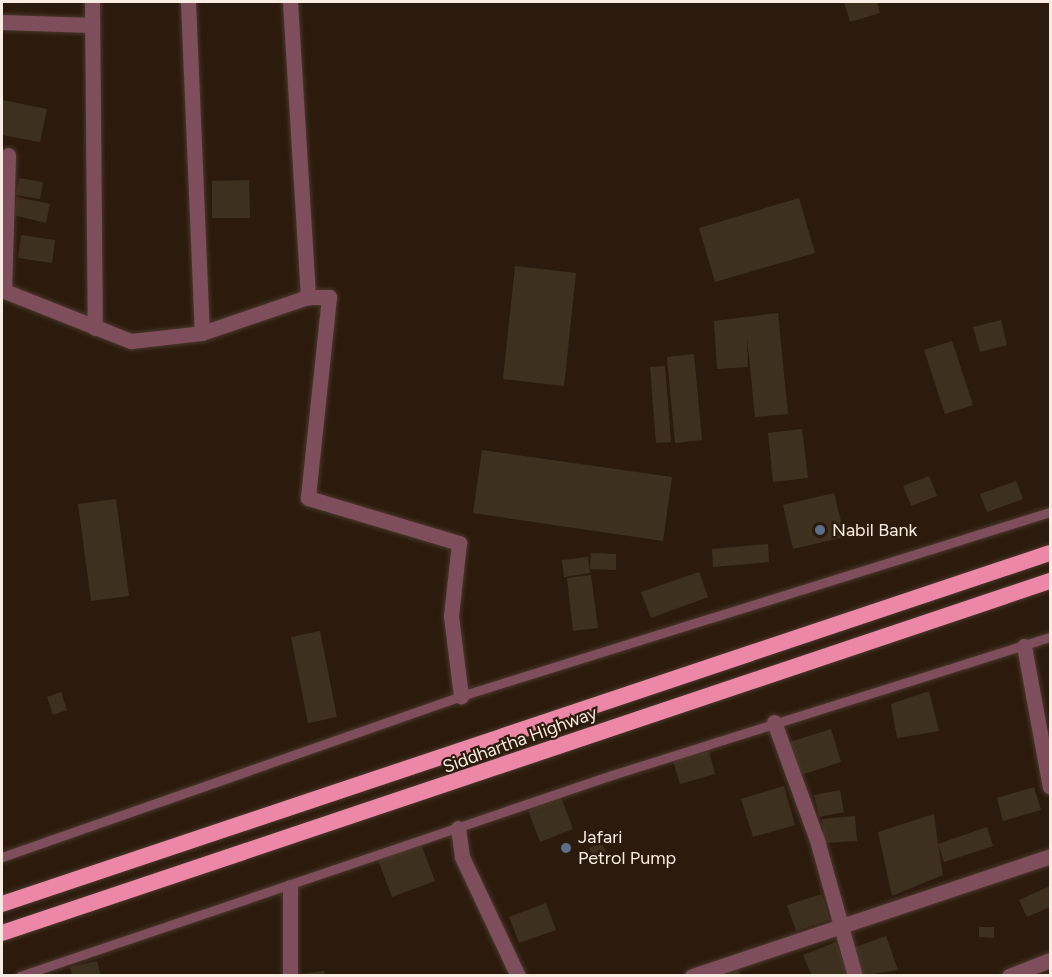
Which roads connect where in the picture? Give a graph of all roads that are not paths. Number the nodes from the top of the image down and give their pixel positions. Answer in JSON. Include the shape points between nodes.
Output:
{"nodes":[{"id":1,"x":92,"y":2,"type":"edge"},
{"id":2,"x":188,"y":2,"type":"edge"},
{"id":3,"x":290,"y":2,"type":"edge"},
{"id":4,"x":2,"y":22,"type":"edge"},
{"id":5,"x":91,"y":24,"type":"junction"},
{"id":6,"x":8,"y":155,"type":"dead end"},
{"id":7,"x":3,"y":290,"type":"edge"},
{"id":8,"x":308,"y":297,"type":"junction"},
{"id":9,"x":95,"y":328,"type":"junction"},
{"id":10,"x":202,"y":333,"type":"junction"},
{"id":11,"x":1050,"y":512,"type":"edge"},
{"id":12,"x":1050,"y":553,"type":"edge"},
{"id":13,"x":1050,"y":581,"type":"edge"},
{"id":14,"x":1050,"y":638,"type":"edge"},
{"id":15,"x":1024,"y":646,"type":"junction"},
{"id":16,"x":461,"y":696,"type":"junction"},
{"id":17,"x":774,"y":722,"type":"junction"},
{"id":18,"x":1050,"y":787,"type":"edge"},
{"id":19,"x":458,"y":828,"type":"junction"},
{"id":20,"x":1050,"y":856,"type":"edge"},
{"id":21,"x":2,"y":857,"type":"edge"},
{"id":22,"x":290,"y":887,"type":"junction"},
{"id":23,"x":2,"y":904,"type":"edge"},
{"id":24,"x":838,"y":928,"type":"junction"},
{"id":25,"x":2,"y":933,"type":"edge"},
{"id":26,"x":1050,"y":960,"type":"edge"},
{"id":27,"x":20,"y":975,"type":"edge"},
{"id":28,"x":290,"y":975,"type":"edge"},
{"id":29,"x":518,"y":975,"type":"edge"},
{"id":30,"x":692,"y":975,"type":"edge"},
{"id":31,"x":855,"y":975,"type":"edge"},
{"id":32,"x":1009,"y":975,"type":"edge"}],
"edges":[{"from":1,"to":5,"type":"street"},
{"from":2,"to":10,"type":"street"},
{"from":3,"to":8,"type":"street"},
{"from":4,"to":5,"type":"street"},
{"from":5,"to":9,"type":"street"},
{"from":6,"to":7,"type":"street"},
{"from":7,"to":9,"type":"street"},
{"from":8,"to":10,"type":"street"},
{"from":8,"to":16,"type":"street","via":[[329,297],[308,498],[459,543],[451,616]]},
{"from":9,"to":10,"type":"street","via":[[131,341]]},
{"from":11,"to":16,"type":"lane"},
{"from":12,"to":23,"type":"highway","name":"Siddhartha Highway"},
{"from":13,"to":25,"type":"highway","name":"Siddhartha Highway"},
{"from":14,"to":15,"type":"lane"},
{"from":15,"to":17,"type":"lane"},
{"from":15,"to":18,"type":"street"},
{"from":16,"to":21,"type":"lane"},
{"from":17,"to":19,"type":"lane"},
{"from":17,"to":24,"type":"street","via":[[817,840]]},
{"from":19,"to":22,"type":"lane"},
{"from":19,"to":29,"type":"street","via":[[462,856]]},
{"from":20,"to":24,"type":"street"},
{"from":22,"to":27,"type":"lane"},
{"from":22,"to":28,"type":"street"},
{"from":24,"to":30,"type":"street"},
{"from":24,"to":31,"type":"street"},
{"from":26,"to":32,"type":"street"}]}
